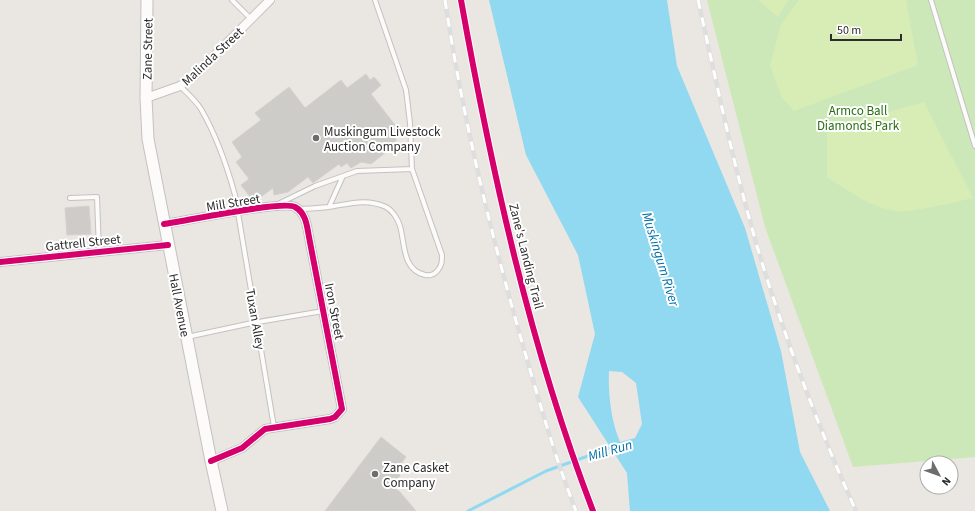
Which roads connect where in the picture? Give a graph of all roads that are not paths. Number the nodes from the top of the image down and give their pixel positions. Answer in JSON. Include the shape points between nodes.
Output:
{"nodes":[{"id":1,"x":147,"y":0,"type":"edge"},
{"id":2,"x":232,"y":0,"type":"edge"},
{"id":3,"x":270,"y":0,"type":"edge"},
{"id":4,"x":375,"y":0,"type":"edge"},
{"id":5,"x":931,"y":0,"type":"edge"},
{"id":6,"x":252,"y":18,"type":"junction"},
{"id":7,"x":180,"y":86,"type":"junction"},
{"id":8,"x":146,"y":98,"type":"junction"},
{"id":9,"x":975,"y":146,"type":"edge"},
{"id":10,"x":412,"y":169,"type":"junction"},
{"id":11,"x":343,"y":176,"type":"junction"},
{"id":12,"x":70,"y":198,"type":"dead end"},
{"id":13,"x":272,"y":206,"type":"junction"},
{"id":14,"x":329,"y":207,"type":"junction"},
{"id":15,"x":300,"y":211,"type":"junction"},
{"id":16,"x":237,"y":212,"type":"junction"},
{"id":17,"x":164,"y":224,"type":"junction"},
{"id":18,"x":168,"y":245,"type":"junction"},
{"id":19,"x":99,"y":252,"type":"junction"},
{"id":20,"x":0,"y":262,"type":"edge"},
{"id":21,"x":323,"y":311,"type":"junction"},
{"id":22,"x":257,"y":322,"type":"junction"},
{"id":23,"x":186,"y":337,"type":"junction"},
{"id":24,"x":274,"y":427,"type":"junction"},
{"id":25,"x":211,"y":461,"type":"junction"},
{"id":26,"x":222,"y":511,"type":"edge"}],
"edges":[{"from":1,"to":8,"type":"main road","name":"Zane Street"},
{"from":2,"to":6,"type":"lane"},
{"from":3,"to":6,"type":"street","name":"Malinda Street"},
{"from":4,"to":10,"type":"lane","via":[[406,90]]},
{"from":5,"to":9,"type":"lane"},
{"from":6,"to":7,"type":"street","name":"Malinda Street"},
{"from":7,"to":8,"type":"street","name":"Malinda Street"},
{"from":7,"to":16,"type":"lane","name":"Tuxan Alley","via":[[200,108],[220,149],[232,183]]},
{"from":8,"to":17,"type":"main road","name":"Hall Avenue","via":[[148,138]]},
{"from":10,"to":11,"type":"lane","via":[[356,171]]},
{"from":10,"to":14,"type":"lane","via":[[442,255],[442,262],[435,274],[423,274],[406,258],[400,226],[388,208],[372,202]]},
{"from":11,"to":13,"type":"lane"},
{"from":11,"to":14,"type":"lane"},
{"from":12,"to":19,"type":"lane","via":[[97,197]]},
{"from":13,"to":15,"type":"street","name":"Mill Street","via":[[291,206]]},
{"from":13,"to":16,"type":"street","name":"Mill Street"},
{"from":14,"to":15,"type":"lane"},
{"from":15,"to":21,"type":"street","name":"Iron Street","via":[[306,220],[310,237]]},
{"from":16,"to":17,"type":"street","name":"Mill Street"},
{"from":16,"to":22,"type":"lane","name":"Tuxan Alley"},
{"from":17,"to":18,"type":"main road","name":"Hall Avenue"},
{"from":18,"to":19,"type":"street","name":"Gattrell Street"},
{"from":18,"to":23,"type":"main road","name":"Hall Avenue"},
{"from":19,"to":20,"type":"street","name":"Gattrell Street"},
{"from":21,"to":22,"type":"lane"},
{"from":21,"to":24,"type":"street","name":"Iron Street","via":[[342,405],[340,413],[330,419]]},
{"from":22,"to":23,"type":"lane"},
{"from":22,"to":24,"type":"lane","name":"Tuxan Alley"},
{"from":23,"to":25,"type":"main road","name":"Hall Avenue"},
{"from":24,"to":25,"type":"street","via":[[265,429],[242,448]]},
{"from":25,"to":26,"type":"main road","name":"Hall Avenue"}]}
